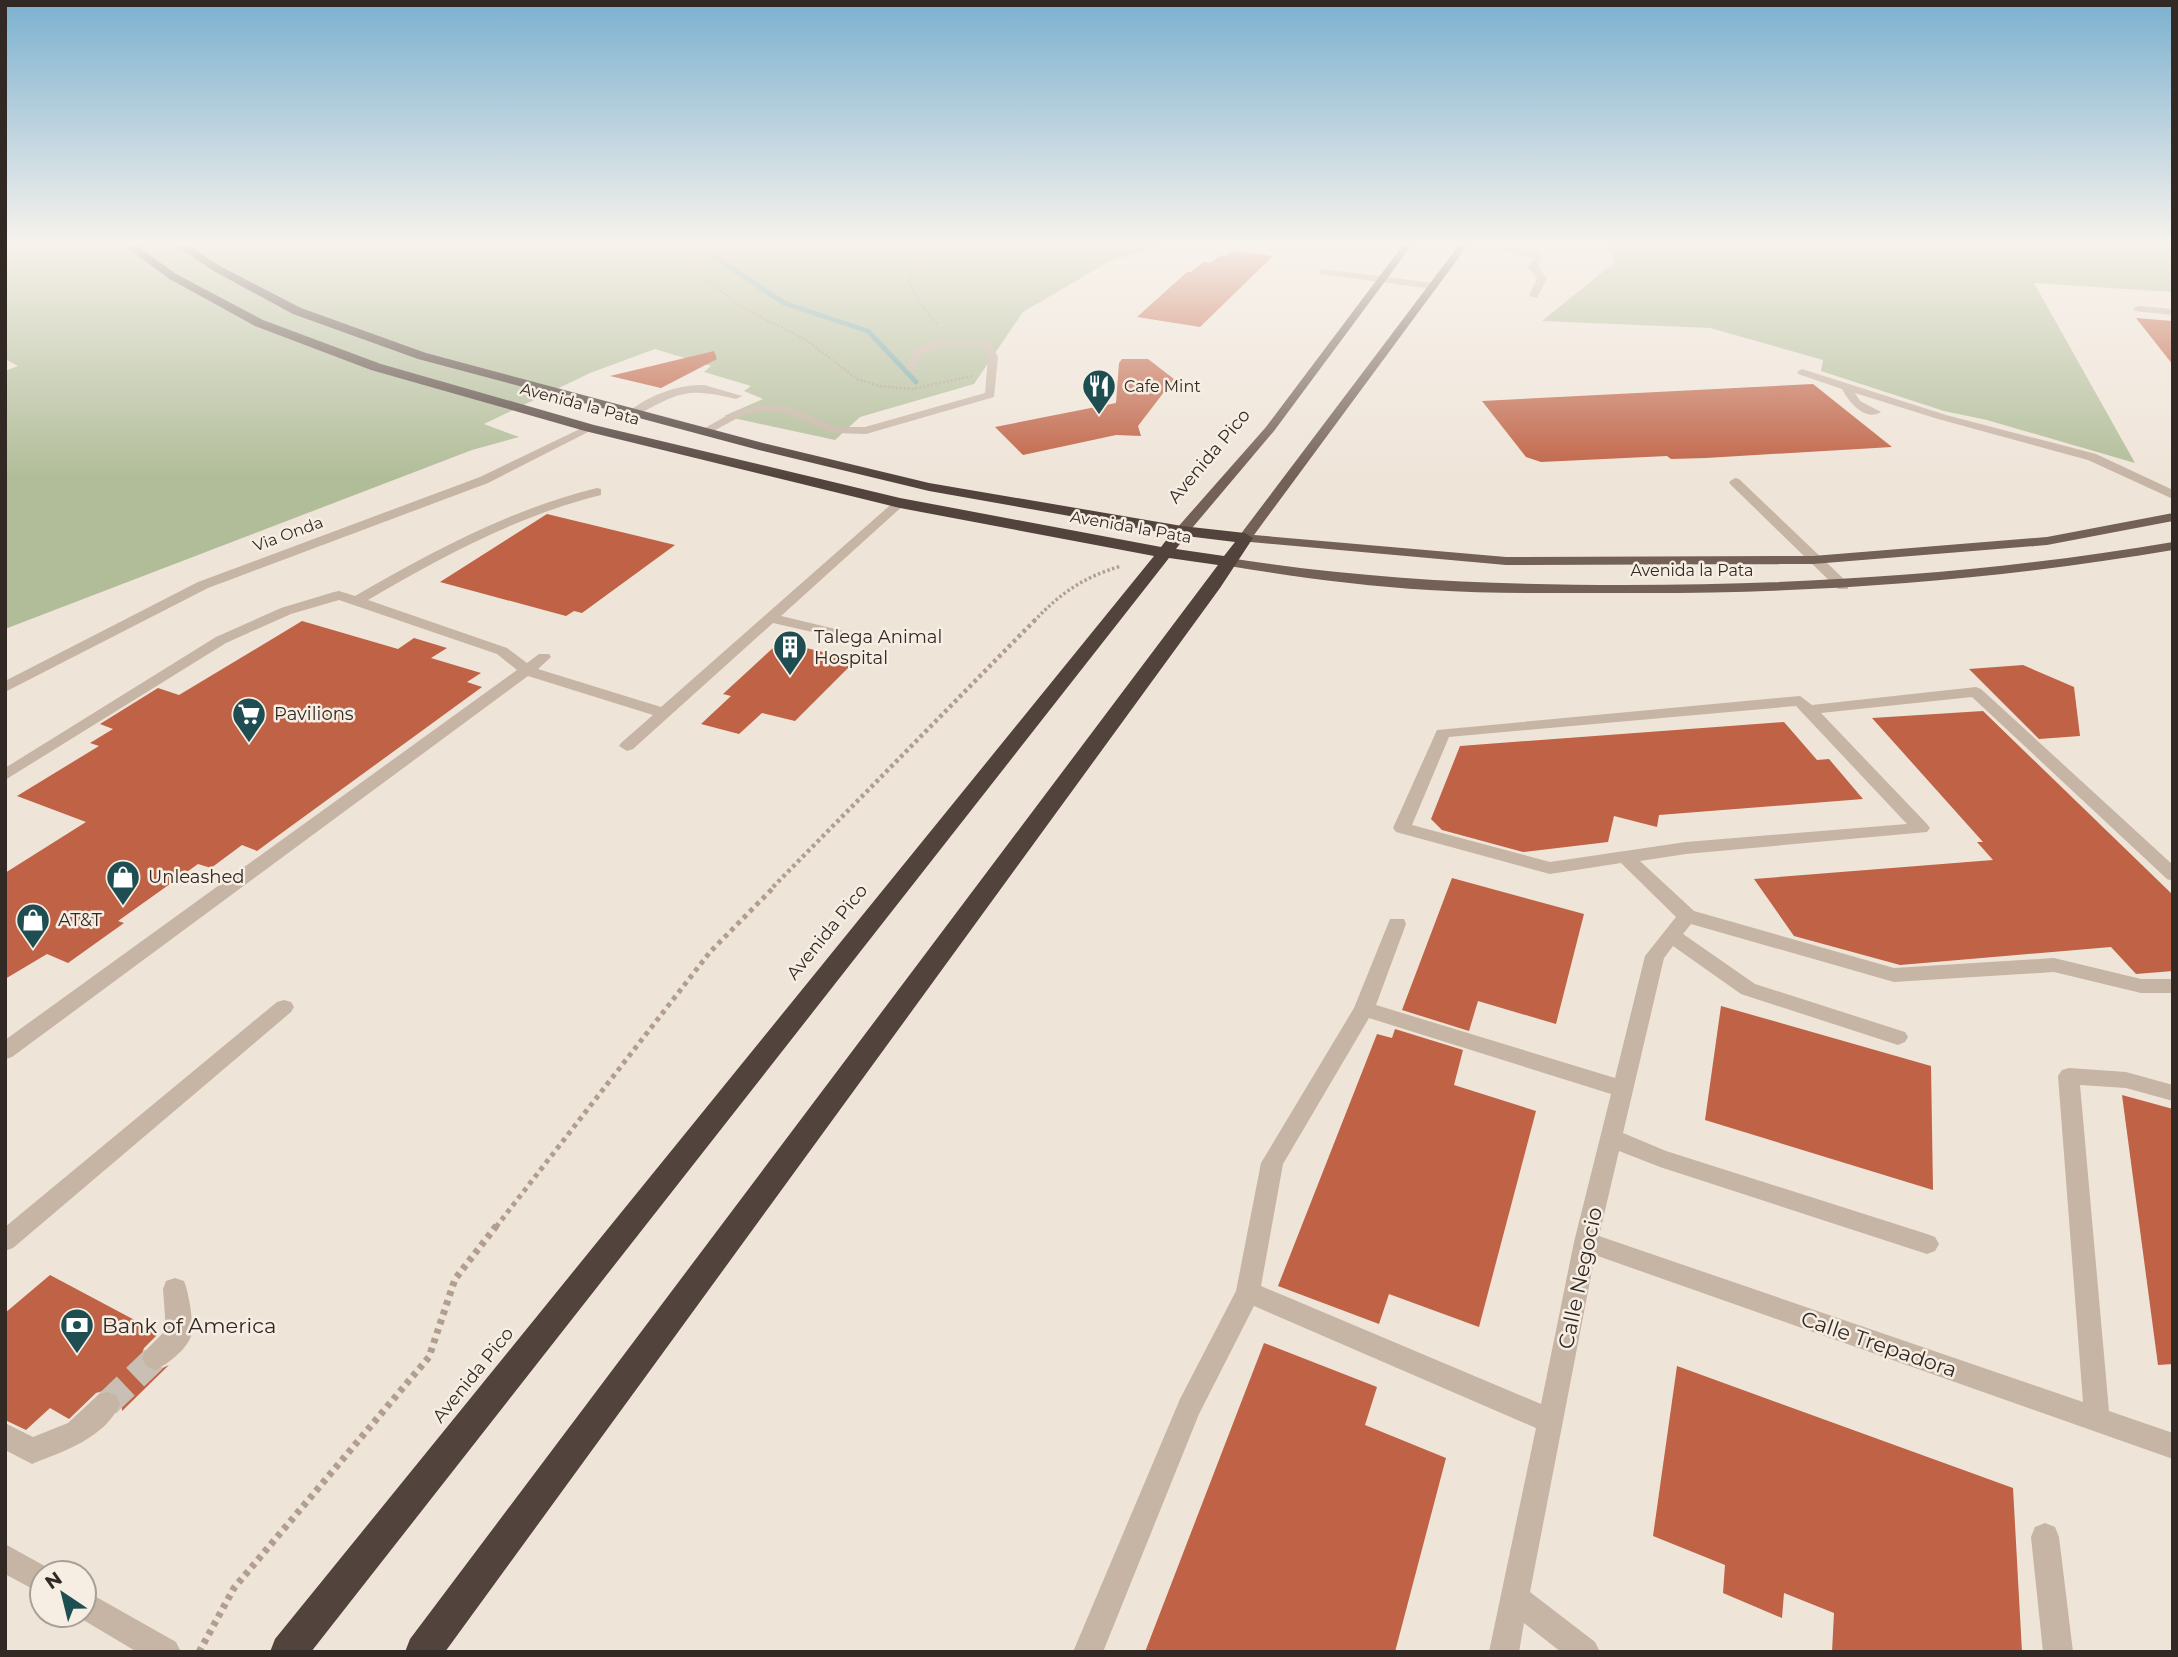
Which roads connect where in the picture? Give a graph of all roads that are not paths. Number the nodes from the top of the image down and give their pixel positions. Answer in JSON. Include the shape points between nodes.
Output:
{"nodes":[{"id":1,"x":258,"y":322,"type":"edge"},
{"id":2,"x":328,"y":322,"type":"edge"},
{"id":3,"x":1350,"y":322,"type":"edge"},
{"id":4,"x":1406,"y":322,"type":"edge"},
{"id":5,"x":911,"y":369,"type":"dead end"},
{"id":6,"x":1802,"y":372,"type":"dead end"},
{"id":7,"x":1847,"y":387,"type":"junction"},
{"id":8,"x":736,"y":396,"type":"dead end"},
{"id":9,"x":1875,"y":412,"type":"dead end"},
{"id":10,"x":633,"y":413,"type":"junction"},
{"id":11,"x":680,"y":425,"type":"junction"},
{"id":12,"x":590,"y":428,"type":"junction"},
{"id":13,"x":704,"y":432,"type":"junction"},
{"id":14,"x":1735,"y":482,"type":"dead end"},
{"id":15,"x":597,"y":492,"type":"dead end"},
{"id":16,"x":2173,"y":495,"type":"edge"},
{"id":17,"x":900,"y":503,"type":"junction"},
{"id":18,"x":2173,"y":517,"type":"edge"},
{"id":19,"x":1245,"y":538,"type":"junction"},
{"id":20,"x":1174,"y":542,"type":"junction"},
{"id":21,"x":2173,"y":546,"type":"edge"},
{"id":22,"x":1813,"y":560,"type":"junction"},
{"id":23,"x":1228,"y":562,"type":"junction"},
{"id":24,"x":1843,"y":586,"type":"junction"},
{"id":25,"x":356,"y":601,"type":"junction"},
{"id":26,"x":769,"y":618,"type":"junction"},
{"id":27,"x":844,"y":635,"type":"dead end"},
{"id":28,"x":544,"y":657,"type":"dead end"},
{"id":29,"x":527,"y":670,"type":"junction"},
{"id":30,"x":5,"y":687,"type":"edge"},
{"id":31,"x":1808,"y":710,"type":"junction"},
{"id":32,"x":664,"y":713,"type":"junction"},
{"id":33,"x":627,"y":746,"type":"dead end"},
{"id":34,"x":5,"y":775,"type":"edge"},
{"id":35,"x":1625,"y":857,"type":"junction"},
{"id":36,"x":2173,"y":875,"type":"edge"},
{"id":37,"x":1687,"y":916,"type":"junction"},
{"id":38,"x":1397,"y":924,"type":"dead end"},
{"id":39,"x":1671,"y":936,"type":"junction"},
{"id":40,"x":2173,"y":986,"type":"edge"},
{"id":41,"x":284,"y":1007,"type":"dead end"},
{"id":42,"x":1364,"y":1009,"type":"junction"},
{"id":43,"x":1898,"y":1038,"type":"dead end"},
{"id":44,"x":5,"y":1051,"type":"edge"},
{"id":45,"x":1623,"y":1089,"type":"junction"},
{"id":46,"x":2173,"y":1093,"type":"edge"},
{"id":47,"x":1611,"y":1139,"type":"junction"},
{"id":48,"x":5,"y":1241,"type":"edge"},
{"id":49,"x":1586,"y":1242,"type":"junction"},
{"id":50,"x":1927,"y":1244,"type":"dead end"},
{"id":51,"x":175,"y":1289,"type":"dead end"},
{"id":52,"x":1248,"y":1292,"type":"junction"},
{"id":53,"x":155,"y":1358,"type":"tunnel mouth"},
{"id":54,"x":107,"y":1404,"type":"tunnel mouth"},
{"id":55,"x":2097,"y":1420,"type":"junction"},
{"id":56,"x":1550,"y":1421,"type":"junction"},
{"id":57,"x":5,"y":1436,"type":"edge"},
{"id":58,"x":2173,"y":1446,"type":"edge"},
{"id":59,"x":2045,"y":1537,"type":"dead end"},
{"id":60,"x":5,"y":1558,"type":"edge"},
{"id":61,"x":28,"y":1572,"type":"edge"},
{"id":62,"x":1515,"y":1598,"type":"junction"},
{"id":63,"x":98,"y":1612,"type":"edge"},
{"id":64,"x":166,"y":1652,"type":"edge"},
{"id":65,"x":288,"y":1652,"type":"edge"},
{"id":66,"x":423,"y":1652,"type":"edge"},
{"id":67,"x":1088,"y":1652,"type":"edge"},
{"id":68,"x":1504,"y":1652,"type":"edge"},
{"id":69,"x":1585,"y":1652,"type":"edge"},
{"id":70,"x":2058,"y":1652,"type":"edge"}],
"edges":[{"from":1,"to":12,"type":"highway","name":"Avenida la Pata","via":[[376,367]]},
{"from":2,"to":10,"type":"highway","name":"Avenida la Pata","via":[[422,356]]},
{"from":3,"to":20,"type":"main road","name":"Avenida Pico","via":[[1270,429]]},
{"from":4,"to":19,"type":"main road"},
{"from":5,"to":13,"type":"street","via":[[917,352],[936,344],[985,343],[993,357],[990,395],[866,431],[834,430],[785,409],[760,408],[739,413]]},
{"from":6,"to":7,"type":"street"},
{"from":7,"to":9,"type":"street","via":[[1855,403]]},
{"from":7,"to":16,"type":"street","via":[[2092,457]]},
{"from":8,"to":10,"type":"street","via":[[706,387],[686,387]]},
{"from":10,"to":11,"type":"highway","name":"Avenida la Pata"},
{"from":11,"to":12,"type":"highway","via":[[659,432],[619,421]]},
{"from":11,"to":13,"type":"highway","name":"Avenida la Pata"},
{"from":12,"to":17,"type":"highway","name":"Avenida la Pata"},
{"from":12,"to":30,"type":"street","name":"Via Onda","via":[[484,480],[203,585]]},
{"from":13,"to":20,"type":"highway","name":"Avenida la Pata"},
{"from":14,"to":22,"type":"street"},
{"from":15,"to":25,"type":"street","via":[[566,498],[457,542]]},
{"from":17,"to":20,"type":"highway","name":"Avenida la Pata"},
{"from":17,"to":26,"type":"street"},
{"from":18,"to":22,"type":"main road","name":"Avenida la Pata","via":[[2047,541]]},
{"from":19,"to":20,"type":"highway","name":"Avenida la Pata"},
{"from":19,"to":22,"type":"main road","name":"Avenida la Pata","via":[[1506,561]]},
{"from":19,"to":23,"type":"highway"},
{"from":20,"to":23,"type":"highway","name":"Avenida la Pata"},
{"from":20,"to":65,"type":"highway","name":"Avenida Pico"},
{"from":21,"to":24,"type":"main road","name":"Avenida la Pata","via":[[1989,572]]},
{"from":22,"to":24,"type":"street"},
{"from":23,"to":24,"type":"main road","name":"Avenida la Pata","via":[[1453,587],[1734,590]]},
{"from":23,"to":66,"type":"highway"},
{"from":25,"to":29,"type":"street","via":[[502,651]]},
{"from":25,"to":34,"type":"street","via":[[339,596],[326,599],[220,640]]},
{"from":26,"to":27,"type":"street"},
{"from":26,"to":32,"type":"street"},
{"from":28,"to":29,"type":"street"},
{"from":29,"to":32,"type":"street"},
{"from":29,"to":44,"type":"street"},
{"from":31,"to":35,"type":"street","via":[[1921,828]]},
{"from":31,"to":35,"type":"street","via":[[1800,701],[1443,733],[1402,828],[1550,868]]},
{"from":31,"to":36,"type":"street","via":[[1976,692]]},
{"from":32,"to":33,"type":"street"},
{"from":35,"to":37,"type":"street"},
{"from":37,"to":39,"type":"street","name":"Calle Negocio"},
{"from":37,"to":40,"type":"street","via":[[1894,975],[2054,965],[2141,986]]},
{"from":38,"to":42,"type":"street"},
{"from":39,"to":43,"type":"street","via":[[1748,989]]},
{"from":39,"to":45,"type":"street","name":"Calle Negocio","via":[[1655,956]]},
{"from":41,"to":48,"type":"street"},
{"from":42,"to":45,"type":"street"},
{"from":42,"to":52,"type":"street","via":[[1272,1163]]},
{"from":45,"to":47,"type":"street","name":"Calle Negocio"},
{"from":46,"to":55,"type":"street","via":[[2126,1080],[2069,1076]]},
{"from":47,"to":49,"type":"street","name":"Calle Negocio"},
{"from":47,"to":50,"type":"street"},
{"from":49,"to":55,"type":"street","name":"Calle Trepadora"},
{"from":49,"to":56,"type":"street","name":"Calle Negocio"},
{"from":51,"to":53,"type":"street","via":[[178,1334]]},
{"from":52,"to":56,"type":"street"},
{"from":52,"to":67,"type":"street","via":[[1189,1408]]},
{"from":54,"to":57,"type":"street","via":[[77,1432],[32,1451]]},
{"from":55,"to":58,"type":"street","name":"Calle Trepadora"},
{"from":56,"to":62,"type":"street","name":"Calle Negocio"},
{"from":59,"to":70,"type":"street"},
{"from":60,"to":61,"type":"street"},
{"from":62,"to":68,"type":"street","name":"Calle Negocio"},
{"from":62,"to":69,"type":"street"},
{"from":63,"to":64,"type":"street"}]}
